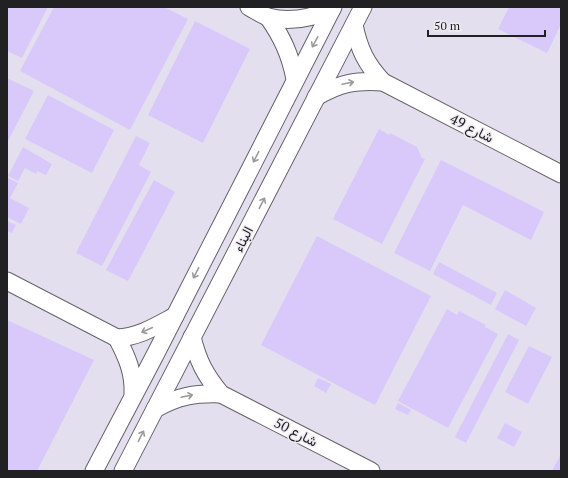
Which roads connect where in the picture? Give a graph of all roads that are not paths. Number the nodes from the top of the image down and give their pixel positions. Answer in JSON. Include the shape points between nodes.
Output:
{"nodes":[{"id":1,"x":248,"y":7,"type":"edge"},
{"id":2,"x":363,"y":7,"type":"edge"},
{"id":3,"x":333,"y":8,"type":"edge"},
{"id":4,"x":268,"y":17,"type":"junction"},
{"id":5,"x":354,"y":25,"type":"junction"},
{"id":6,"x":295,"y":79,"type":"junction"},
{"id":7,"x":382,"y":82,"type":"junction"},
{"id":8,"x":316,"y":97,"type":"junction"},
{"id":9,"x":561,"y":174,"type":"edge"},
{"id":10,"x":7,"y":281,"type":"edge"},
{"id":11,"x":175,"y":316,"type":"junction"},
{"id":12,"x":192,"y":337,"type":"junction"},
{"id":13,"x":117,"y":338,"type":"junction"},
{"id":14,"x":221,"y":394,"type":"junction"},
{"id":15,"x":133,"y":395,"type":"junction"},
{"id":16,"x":155,"y":409,"type":"junction"},
{"id":17,"x":94,"y":471,"type":"edge"},
{"id":18,"x":123,"y":471,"type":"edge"},
{"id":19,"x":371,"y":471,"type":"edge"}],
"edges":[{"from":1,"to":4,"type":"street"},
{"from":2,"to":5,"type":"street","name":"البناء"},
{"from":3,"to":4,"type":"street","via":[[317,16],[301,19]]},
{"from":3,"to":6,"type":"street","name":"البناء","one_way":true},
{"from":4,"to":6,"type":"street","via":[[286,46]]},
{"from":5,"to":7,"type":"street","name":"شارع 49","via":[[363,56]]},
{"from":5,"to":8,"type":"street","name":"البناء"},
{"from":6,"to":11,"type":"street","name":"البناء","one_way":true},
{"from":8,"to":7,"type":"street","name":"شارع 49","one_way":true,"via":[[331,88],[348,83]]},
{"from":7,"to":9,"type":"street","name":"شارع 49"},
{"from":12,"to":8,"type":"street","name":"البناء","one_way":true},
{"from":10,"to":13,"type":"street"},
{"from":11,"to":13,"type":"street","one_way":true,"via":[[136,335]]},
{"from":11,"to":15,"type":"street","name":"البناء"},
{"from":12,"to":14,"type":"street","name":"شارع 50","via":[[202,368]]},
{"from":12,"to":16,"type":"street","name":"البناء"},
{"from":13,"to":15,"type":"street","via":[[132,370]]},
{"from":16,"to":14,"type":"street","name":"شارع 50","one_way":true,"via":[[170,400],[187,395]]},
{"from":14,"to":19,"type":"street","name":"شارع 50"},
{"from":15,"to":17,"type":"street","name":"البناء"},
{"from":18,"to":16,"type":"street","name":"البناء","one_way":true}]}
